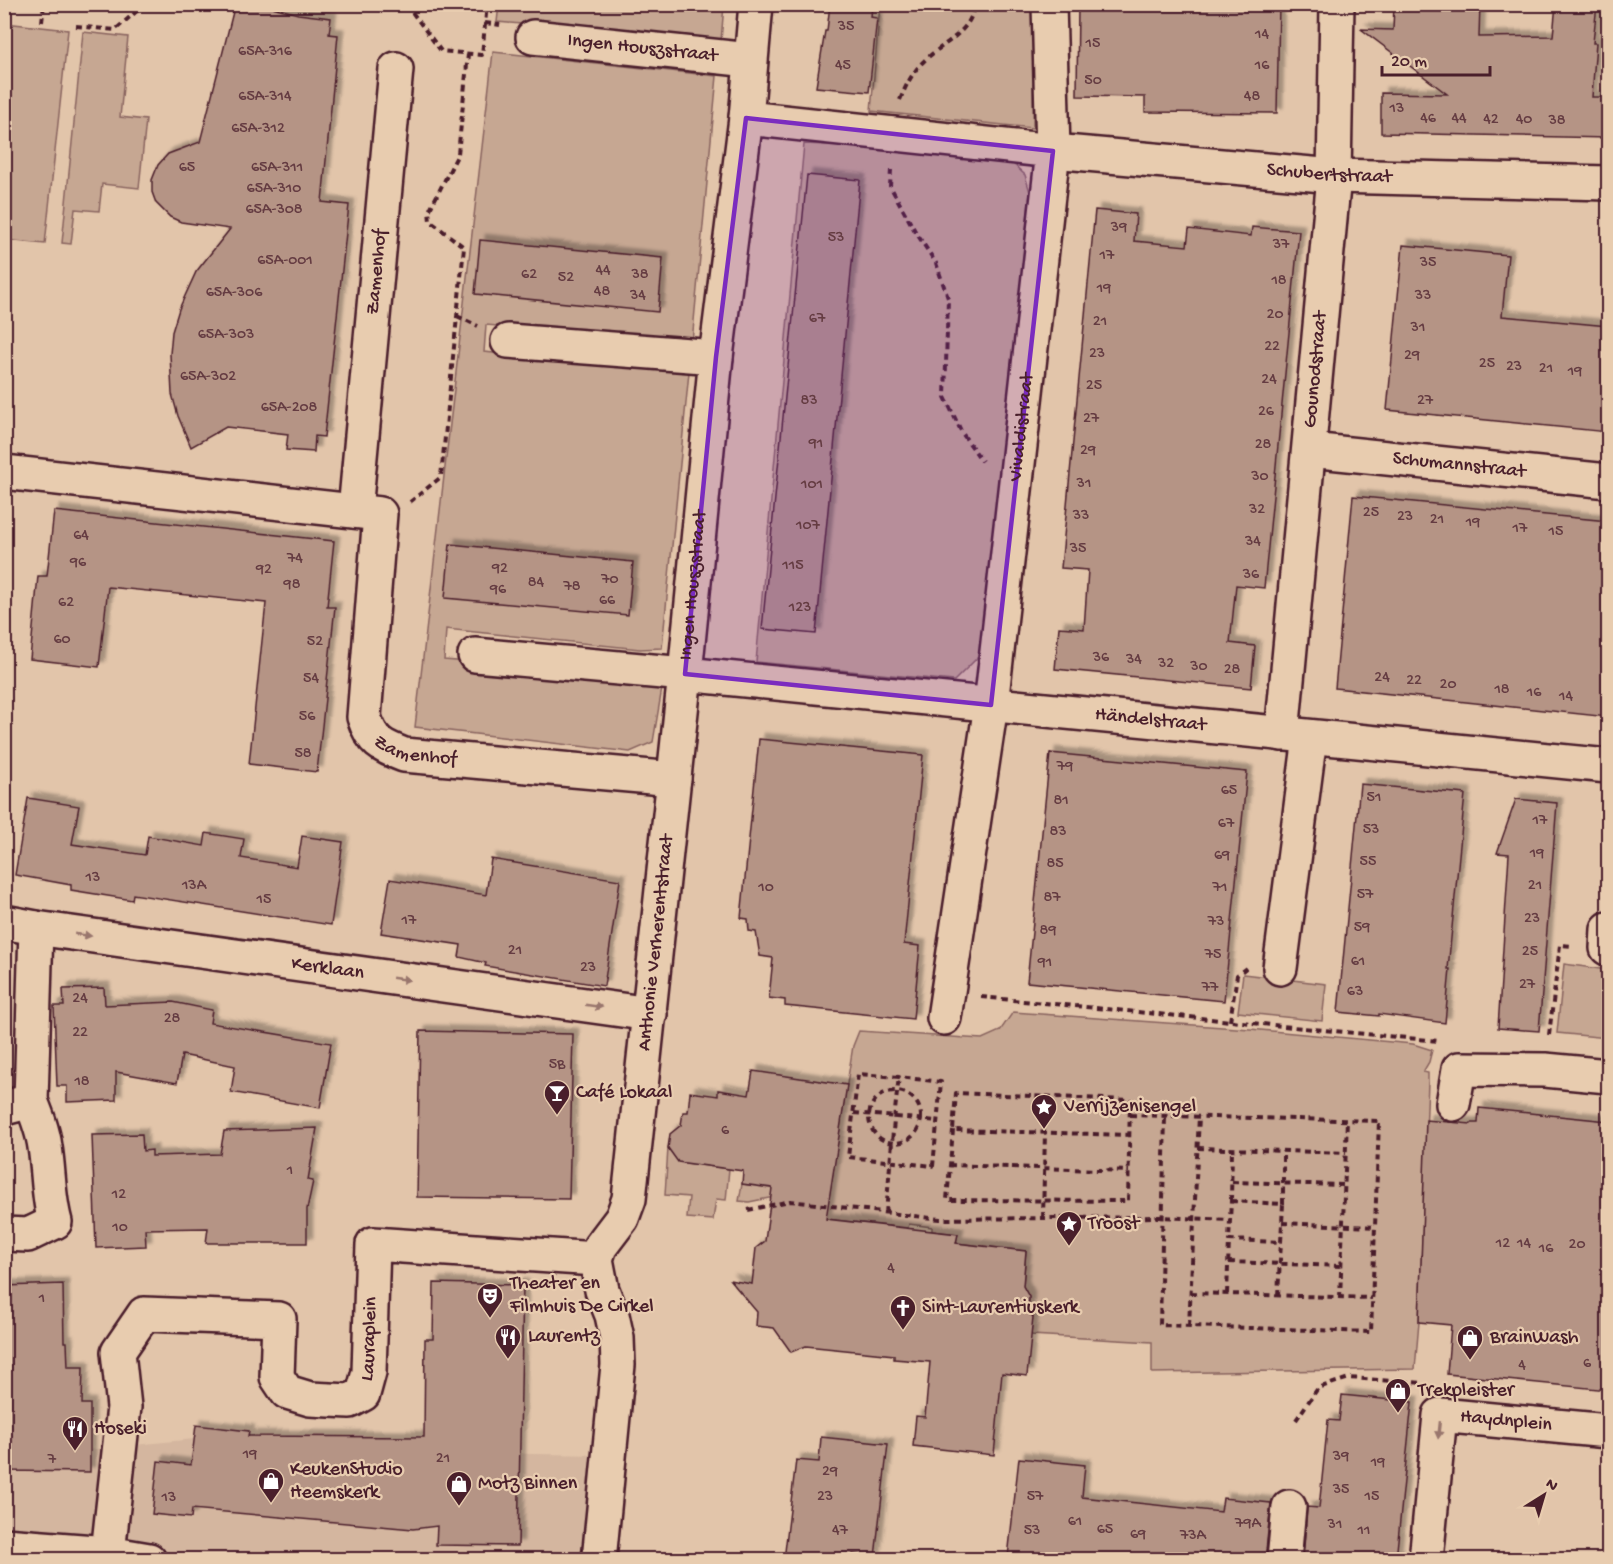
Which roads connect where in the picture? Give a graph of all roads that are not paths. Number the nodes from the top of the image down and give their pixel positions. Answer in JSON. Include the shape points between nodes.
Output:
{"nodes":[{"id":1,"x":756,"y":4,"type":"edge"},
{"id":2,"x":1049,"y":4,"type":"edge"},
{"id":3,"x":1337,"y":4,"type":"edge"},
{"id":4,"x":533,"y":37,"type":"dead end"},
{"id":5,"x":750,"y":60,"type":"junction"},
{"id":6,"x":396,"y":69,"type":"dead end"},
{"id":7,"x":746,"y":118,"type":"junction"},
{"id":8,"x":1053,"y":151,"type":"junction"},
{"id":9,"x":1334,"y":177,"type":"junction"},
{"id":10,"x":1608,"y":183,"type":"edge"},
{"id":11,"x":508,"y":340,"type":"dead end"},
{"id":12,"x":716,"y":357,"type":"junction"},
{"id":13,"x":1310,"y":450,"type":"junction"},
{"id":14,"x":4,"y":472,"type":"edge"},
{"id":15,"x":1608,"y":480,"type":"edge"},
{"id":16,"x":368,"y":512,"type":"junction"},
{"id":17,"x":475,"y":655,"type":"dead end"},
{"id":18,"x":685,"y":674,"type":"junction"},
{"id":19,"x":991,"y":705,"type":"junction"},
{"id":20,"x":1296,"y":735,"type":"junction"},
{"id":21,"x":1608,"y":766,"type":"edge"},
{"id":22,"x":674,"y":778,"type":"junction"},
{"id":23,"x":4,"y":922,"type":"edge"},
{"id":24,"x":36,"y":928,"type":"junction"},
{"id":25,"x":1280,"y":968,"type":"road end"},
{"id":26,"x":945,"y":1006,"type":"road end"},
{"id":27,"x":650,"y":1014,"type":"junction"},
{"id":28,"x":1608,"y":1076,"type":"edge"},
{"id":29,"x":18,"y":1104,"type":"edge"},
{"id":30,"x":1453,"y":1104,"type":"dead end"},
{"id":31,"x":4,"y":1233,"type":"edge"},
{"id":32,"x":596,"y":1259,"type":"junction"},
{"id":33,"x":1608,"y":1431,"type":"edge"},
{"id":34,"x":1289,"y":1508,"type":"dead end"},
{"id":35,"x":4,"y":1545,"type":"edge"},
{"id":36,"x":108,"y":1553,"type":"junction"},
{"id":37,"x":149,"y":1560,"type":"edge"},
{"id":38,"x":599,"y":1560,"type":"edge"},
{"id":39,"x":1284,"y":1560,"type":"edge"},
{"id":40,"x":1426,"y":1560,"type":"edge"}],
"edges":[{"from":1,"to":5,"type":"street","name":"Ingen Houszstraat"},
{"from":2,"to":8,"type":"street","name":"Vivaldistraat"},
{"from":3,"to":9,"type":"street","name":"Gounodstraat"},
{"from":4,"to":5,"type":"street","name":"Ingen Houszstraat"},
{"from":5,"to":7,"type":"street","name":"Ingen Houszstraat"},
{"from":6,"to":16,"type":"street","name":"Zamenhof"},
{"from":7,"to":8,"type":"street"},
{"from":7,"to":12,"type":"street","name":"Ingen Houszstraat"},
{"from":8,"to":9,"type":"street","name":"Schubertstraat"},
{"from":8,"to":19,"type":"street","name":"Vivaldistraat"},
{"from":9,"to":10,"type":"street","name":"Schubertstraat"},
{"from":9,"to":13,"type":"street","name":"Gounodstraat"},
{"from":11,"to":12,"type":"street"},
{"from":12,"to":18,"type":"street","name":"Ingen Houszstraat"},
{"from":13,"to":15,"type":"street","name":"Schumannstraat"},
{"from":13,"to":20,"type":"street","name":"Gounodstraat"},
{"from":14,"to":16,"type":"street"},
{"from":16,"to":22,"type":"street","name":"Zamenhof","via":[[364,717],[369,734],[384,747],[404,755]]},
{"from":17,"to":18,"type":"street","name":"Ingen Houszstraat"},
{"from":18,"to":19,"type":"street","name":"Händelstraat"},
{"from":18,"to":22,"type":"street","name":"Anthonie Verherentstraat"},
{"from":19,"to":20,"type":"street","name":"Händelstraat"},
{"from":19,"to":26,"type":"street"},
{"from":20,"to":21,"type":"street","name":"Händelstraat"},
{"from":20,"to":25,"type":"street"},
{"from":22,"to":27,"type":"street","name":"Anthonie Verherentstraat"},
{"from":23,"to":24,"type":"street","name":"Kerklaan"},
{"from":24,"to":27,"type":"street","name":"Kerklaan","one_way":true},
{"from":24,"to":29,"type":"street"},
{"from":27,"to":32,"type":"street","name":"Anthonie Verherentstraat","via":[[629,1199],[622,1218],[600,1246]]},
{"from":28,"to":30,"type":"street","via":[[1545,1070],[1459,1069]]},
{"from":29,"to":31,"type":"street","via":[[38,1118],[55,1222],[28,1234]]},
{"from":32,"to":36,"type":"street","name":"Lauraplein","via":[[373,1244],[369,1372],[363,1394],[350,1401],[310,1399],[287,1392],[278,1377],[279,1319],[144,1314],[118,1352],[124,1407]]},
{"from":32,"to":38,"type":"street","via":[[617,1338],[618,1365]]},
{"from":33,"to":40,"type":"street","name":"Haydnplein","one_way":true,"via":[[1440,1415]]},
{"from":34,"to":39,"type":"street"},
{"from":35,"to":36,"type":"street"},
{"from":36,"to":37,"type":"street"}]}
